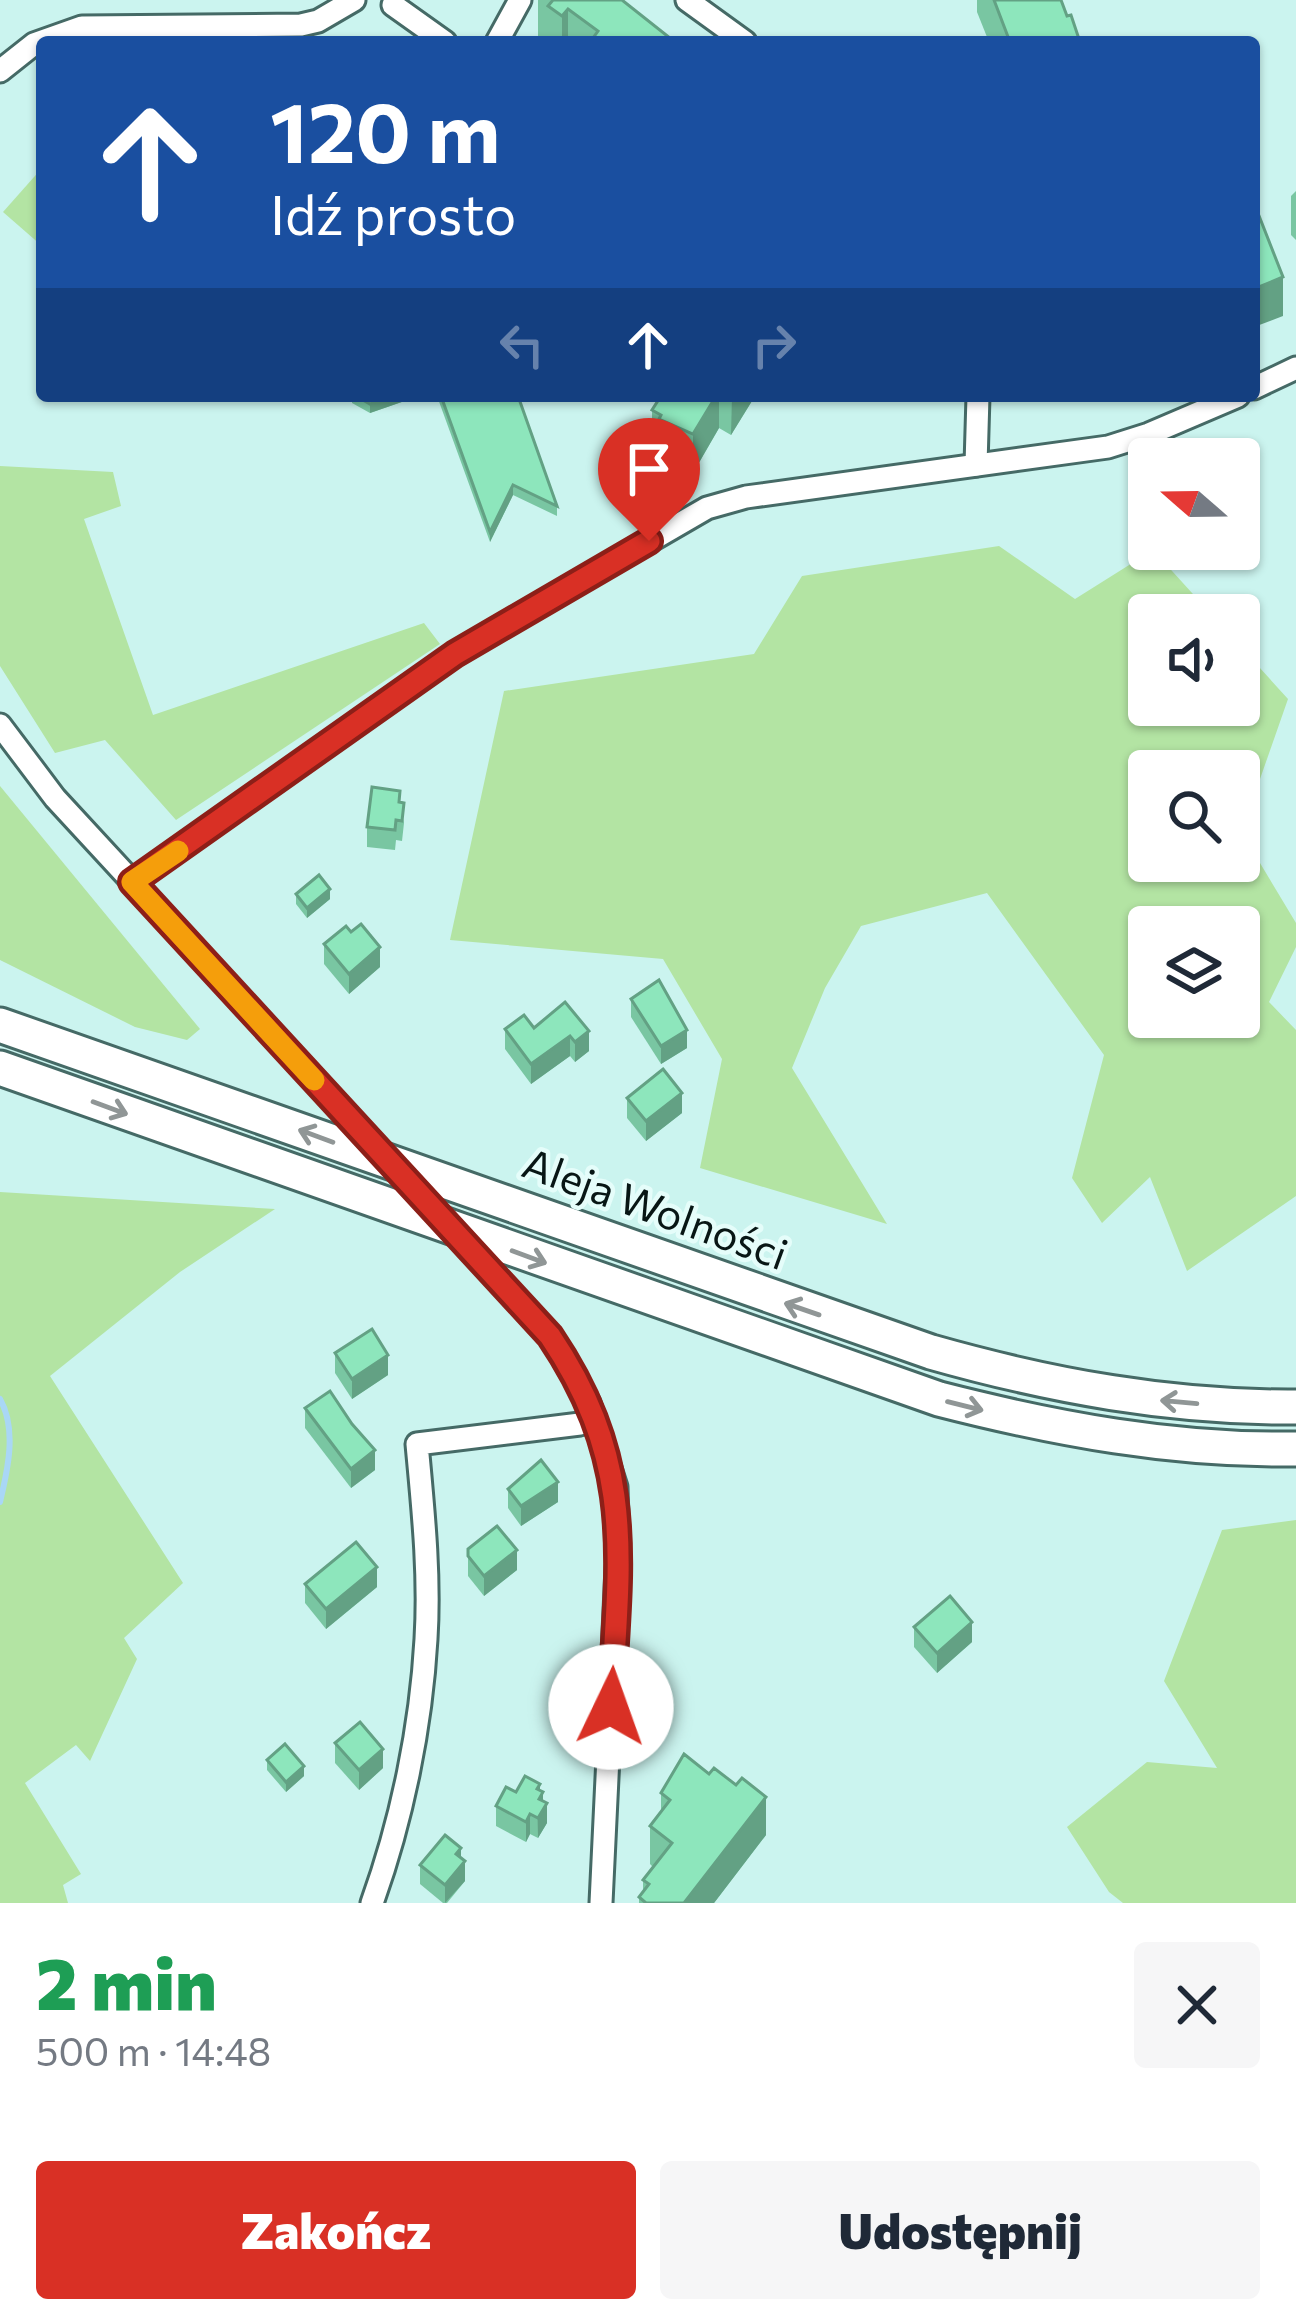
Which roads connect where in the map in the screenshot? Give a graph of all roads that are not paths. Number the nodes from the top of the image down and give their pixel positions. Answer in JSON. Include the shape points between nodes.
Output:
{"nodes":[{"id":1,"x":354,"y":0,"type":"edge"},
{"id":2,"x":520,"y":0,"type":"edge"},
{"id":3,"x":687,"y":0,"type":"edge"},
{"id":4,"x":391,"y":2,"type":"edge"},
{"id":5,"x":55,"y":36,"type":"edge"},
{"id":6,"x":437,"y":36,"type":"edge"},
{"id":7,"x":500,"y":36,"type":"edge"},
{"id":8,"x":737,"y":36,"type":"edge"},
{"id":9,"x":36,"y":43,"type":"edge"},
{"id":10,"x":0,"y":70,"type":"edge"},
{"id":11,"x":1296,"y":368,"type":"edge"},
{"id":12,"x":1260,"y":385,"type":"edge"},
{"id":13,"x":978,"y":402,"type":"edge"},
{"id":14,"x":1224,"y":402,"type":"edge"},
{"id":15,"x":976,"y":465,"type":"junction"},
{"id":16,"x":0,"y":725,"type":"edge"},
{"id":17,"x":132,"y":882,"type":"junction"},
{"id":18,"x":0,"y":1025,"type":"edge"},
{"id":19,"x":0,"y":1068,"type":"edge"},
{"id":20,"x":1296,"y":1407,"type":"edge"},
{"id":21,"x":595,"y":1419,"type":"junction"},
{"id":22,"x":1296,"y":1449,"type":"edge"},
{"id":23,"x":372,"y":1903,"type":"edge"},
{"id":24,"x":602,"y":1903,"type":"edge"}],
"edges":[{"from":1,"to":5,"type":"street","via":[[301,25],[82,26]]},
{"from":2,"to":7,"type":"street"},
{"from":3,"to":8,"type":"street"},
{"from":4,"to":6,"type":"street"},
{"from":9,"to":10,"type":"street"},
{"from":11,"to":12,"type":"street"},
{"from":13,"to":15,"type":"street"},
{"from":14,"to":15,"type":"street","via":[[1108,447]]},
{"from":15,"to":17,"type":"street","via":[[707,508],[455,654]]},
{"from":16,"to":17,"type":"street"},
{"from":17,"to":21,"type":"street","bridge":true,"via":[[550,1336]]},
{"from":20,"to":18,"type":"highway","name":"Aleja Wolności","one_way":true,"via":[[1128,1397],[931,1352]]},
{"from":19,"to":22,"type":"highway","name":"Aleja Wolności","one_way":true,"via":[[939,1399],[1120,1438]]},
{"from":21,"to":23,"type":"street","via":[[418,1444],[427,1572],[421,1698]]},
{"from":21,"to":24,"type":"street","via":[[618,1519]]}]}
